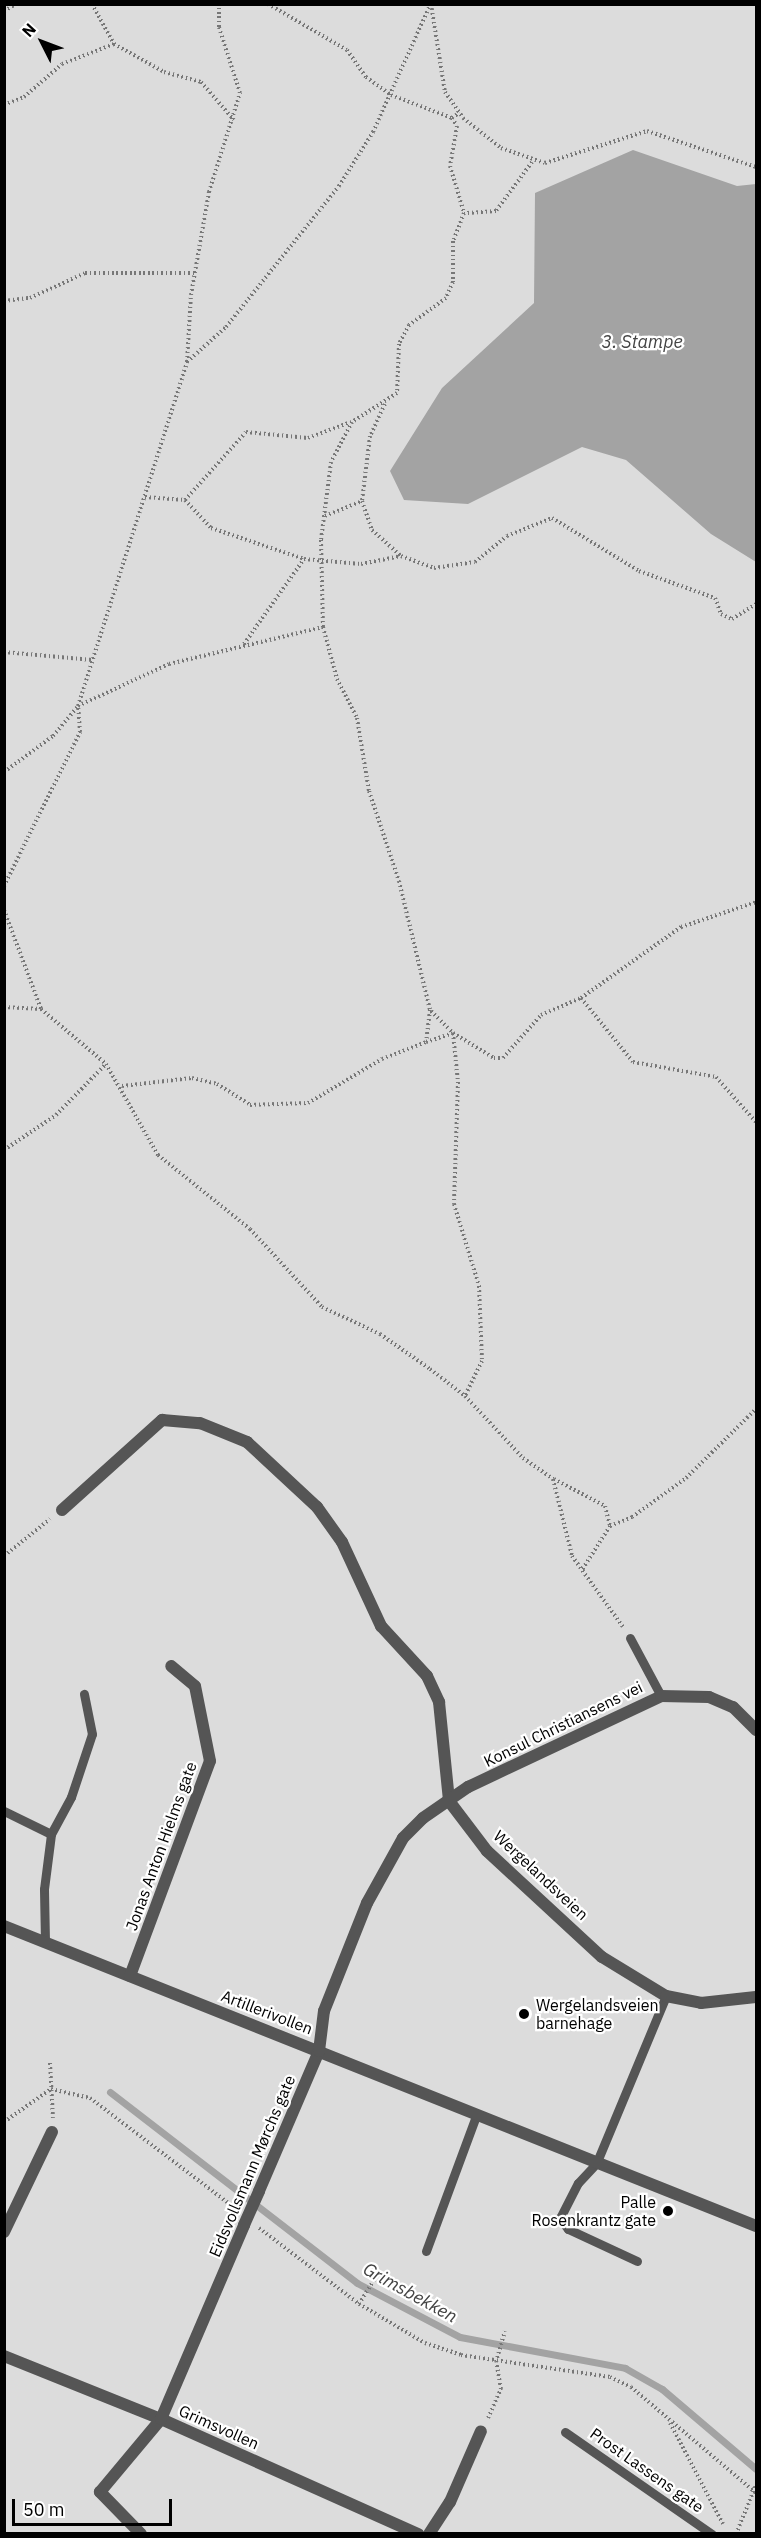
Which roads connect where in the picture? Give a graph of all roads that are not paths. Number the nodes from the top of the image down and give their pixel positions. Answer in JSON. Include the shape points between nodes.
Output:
{"nodes":[{"id":1,"x":62,"y":1510,"type":"road end"},
{"id":2,"x":630,"y":1638,"type":"road end"},
{"id":3,"x":171,"y":1666,"type":"dead end"},
{"id":4,"x":84,"y":1694,"type":"dead end"},
{"id":5,"x":661,"y":1696,"type":"junction"},
{"id":6,"x":756,"y":1730,"type":"edge"},
{"id":7,"x":449,"y":1801,"type":"junction"},
{"id":8,"x":4,"y":1810,"type":"edge"},
{"id":9,"x":51,"y":1834,"type":"junction"},
{"id":10,"x":4,"y":1926,"type":"edge"},
{"id":11,"x":45,"y":1942,"type":"junction"},
{"id":12,"x":130,"y":1976,"type":"junction"},
{"id":13,"x":666,"y":1996,"type":"junction"},
{"id":14,"x":756,"y":1997,"type":"edge"},
{"id":15,"x":319,"y":2051,"type":"junction"},
{"id":16,"x":476,"y":2116,"type":"junction"},
{"id":17,"x":52,"y":2132,"type":"road end"},
{"id":18,"x":596,"y":2164,"type":"junction"},
{"id":19,"x":756,"y":2226,"type":"edge"},
{"id":20,"x":4,"y":2232,"type":"edge"},
{"id":21,"x":426,"y":2251,"type":"dead end"},
{"id":22,"x":637,"y":2261,"type":"dead end"},
{"id":23,"x":4,"y":2356,"type":"edge"},
{"id":24,"x":161,"y":2419,"type":"junction"},
{"id":25,"x":481,"y":2431,"type":"road end"},
{"id":26,"x":565,"y":2432,"type":"dead end"},
{"id":27,"x":141,"y":2534,"type":"edge"},
{"id":28,"x":418,"y":2534,"type":"edge"},
{"id":29,"x":429,"y":2534,"type":"edge"},
{"id":30,"x":712,"y":2534,"type":"edge"}],
"edges":[{"from":1,"to":7,"type":"street","via":[[162,1420],[200,1423],[247,1442],[318,1507],[342,1542],[381,1626],[427,1676],[439,1701]]},
{"from":2,"to":5,"type":"lane"},
{"from":3,"to":12,"type":"street","name":"Jonas Anton Hielms gate","via":[[195,1686],[210,1761]]},
{"from":4,"to":9,"type":"lane","via":[[92,1734],[71,1797]]},
{"from":5,"to":6,"type":"street","name":"Konsul Christiansens vei","via":[[708,1697],[732,1707]]},
{"from":5,"to":7,"type":"street","name":"Konsul Christiansens vei"},
{"from":7,"to":13,"type":"street","name":"Wergelandsveien","via":[[487,1851],[519,1882],[603,1957]]},
{"from":7,"to":15,"type":"street","name":"Eidsvollsmann Mørchs gate","via":[[403,1838],[384,1868],[324,2011]]},
{"from":8,"to":9,"type":"lane"},
{"from":9,"to":11,"type":"lane","via":[[44,1889]]},
{"from":10,"to":11,"type":"street","name":"Artillerivollen"},
{"from":11,"to":12,"type":"street","name":"Artillerivollen"},
{"from":12,"to":15,"type":"street","name":"Artillerivollen"},
{"from":13,"to":14,"type":"street","name":"Wergelandsveien","via":[[701,2003]]},
{"from":13,"to":18,"type":"lane"},
{"from":15,"to":16,"type":"street","name":"Artillerivollen"},
{"from":15,"to":24,"type":"street","name":"Eidsvollsmann Mørchs gate","bridge":true},
{"from":16,"to":18,"type":"street","name":"Artillerivollen"},
{"from":16,"to":21,"type":"lane"},
{"from":17,"to":20,"type":"street"},
{"from":18,"to":19,"type":"street","name":"Artillerivollen"},
{"from":18,"to":22,"type":"lane","via":[[578,2183],[560,2218],[568,2229]]},
{"from":23,"to":24,"type":"street","name":"Grimsvollen"},
{"from":24,"to":27,"type":"street","name":"Eidsvollsmann Mørchs gate","via":[[100,2492]]},
{"from":24,"to":28,"type":"street","name":"Grimsvollen"},
{"from":25,"to":29,"type":"street","via":[[450,2502]]},
{"from":26,"to":30,"type":"lane","name":"Prost Lassens gate"}]}
